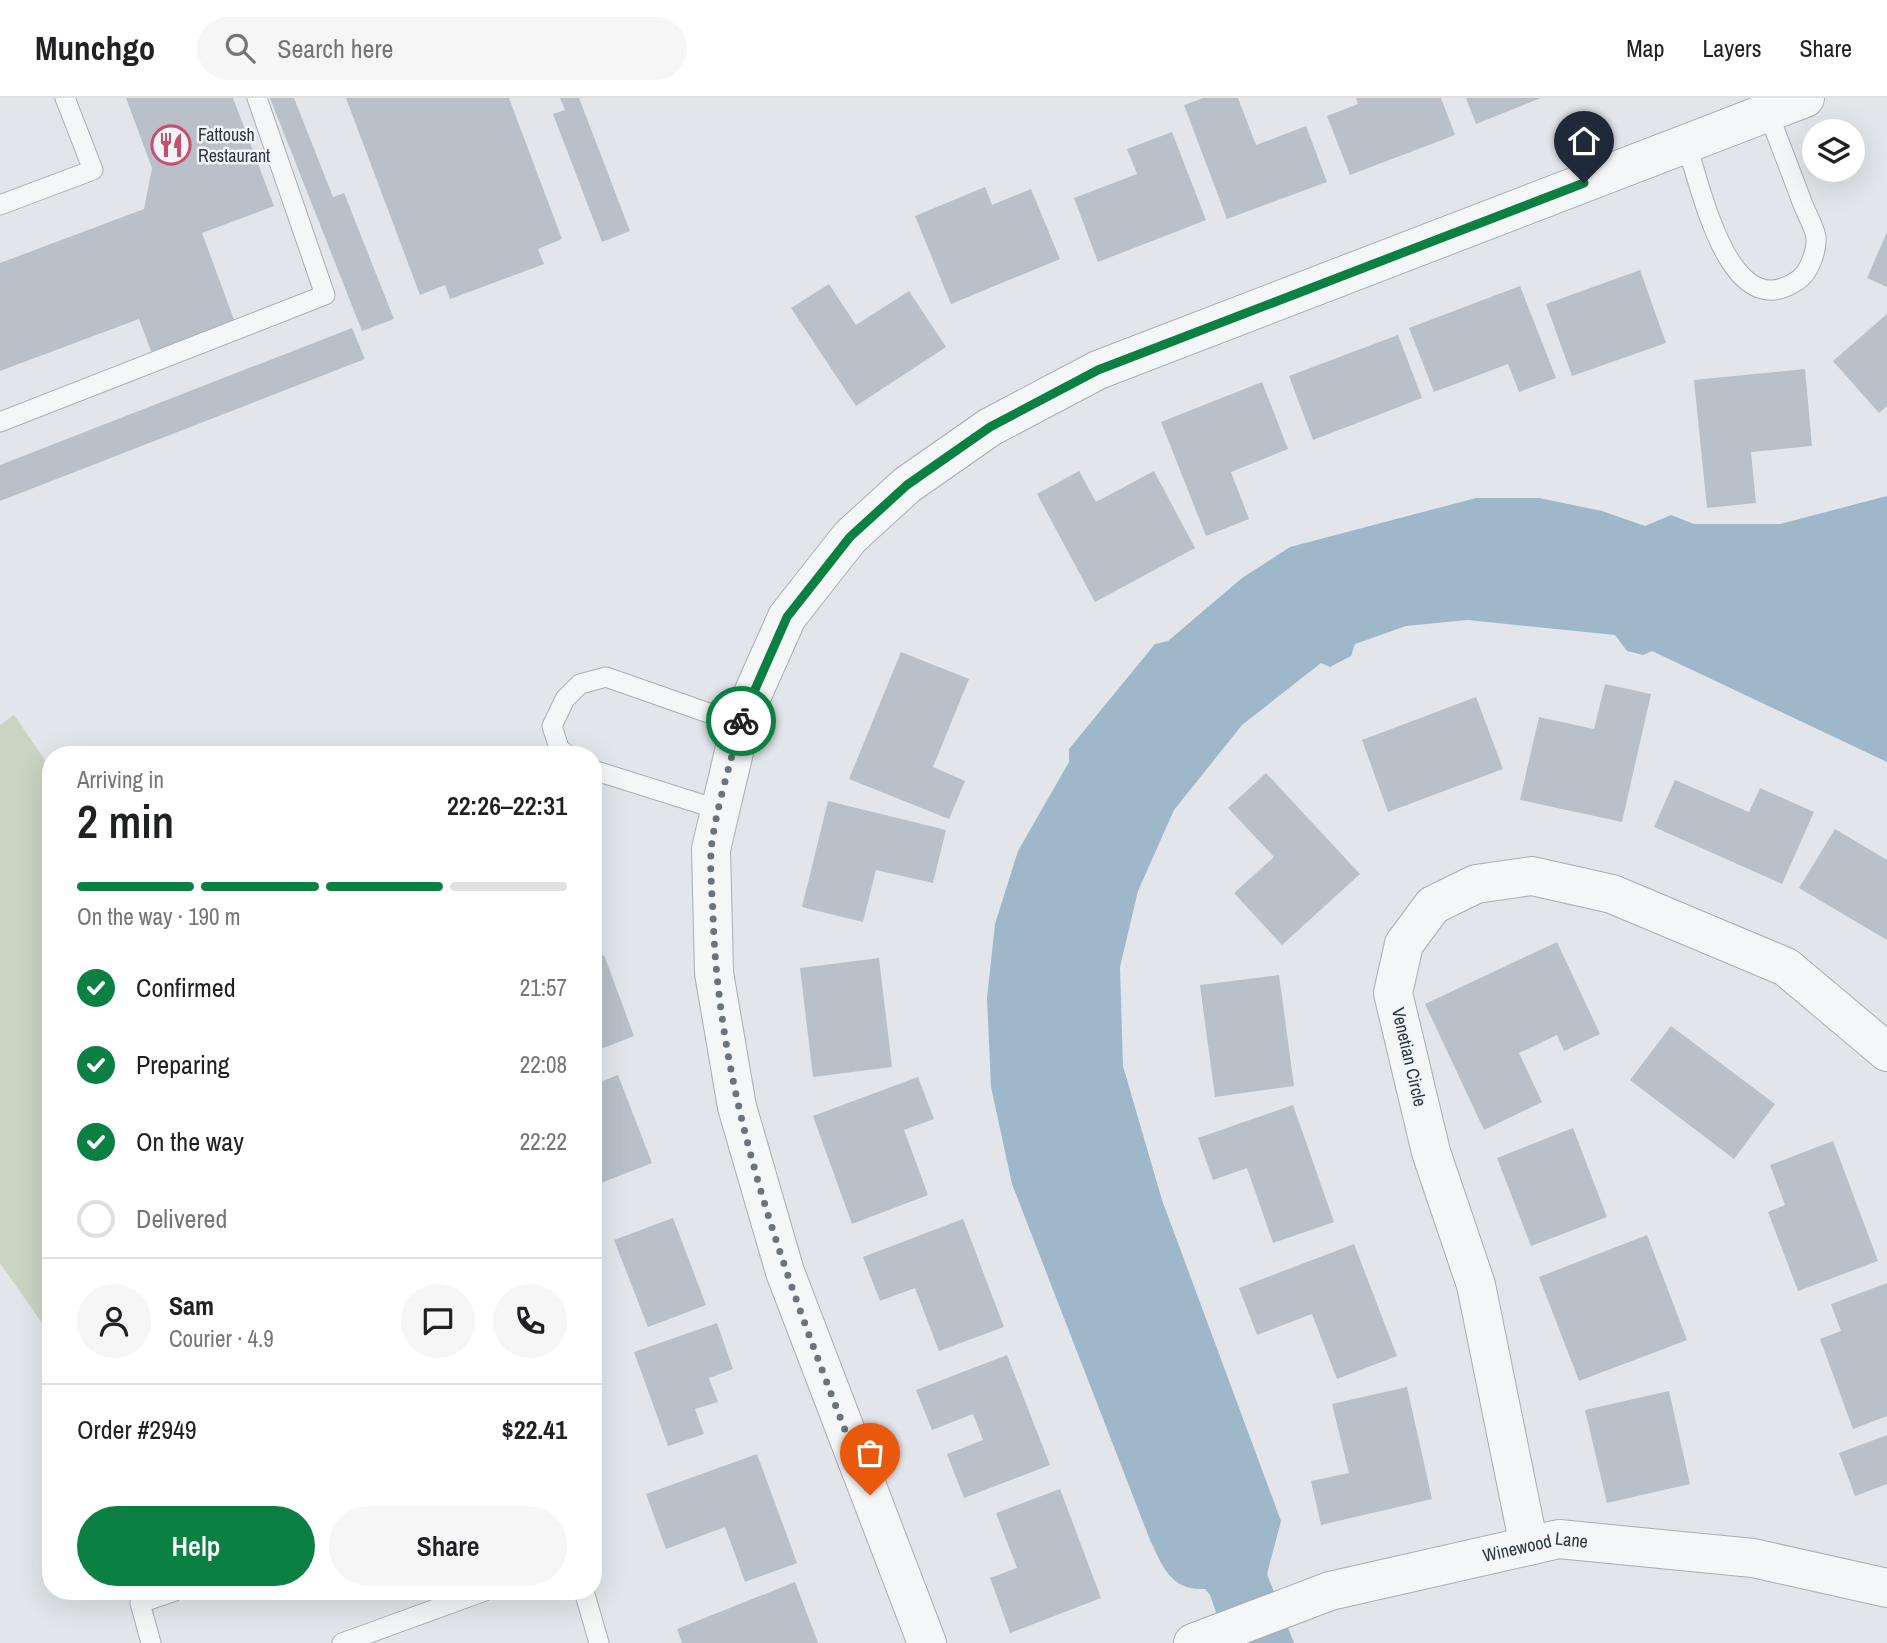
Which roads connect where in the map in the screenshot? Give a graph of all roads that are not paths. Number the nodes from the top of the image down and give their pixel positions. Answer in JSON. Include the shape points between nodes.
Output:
{"nodes":[{"id":1,"x":65,"y":98,"type":"edge"},
{"id":2,"x":257,"y":98,"type":"edge"},
{"id":3,"x":1804,"y":98,"type":"edge"},
{"id":4,"x":1768,"y":112,"type":"junction"},
{"id":5,"x":1686,"y":143,"type":"junction"},
{"id":6,"x":0,"y":205,"type":"edge"},
{"id":7,"x":0,"y":422,"type":"edge"},
{"id":8,"x":740,"y":724,"type":"junction"},
{"id":9,"x":558,"y":746,"type":"edge"},
{"id":10,"x":602,"y":773,"type":"edge"},
{"id":11,"x":720,"y":810,"type":"junction"},
{"id":12,"x":1887,"y":1052,"type":"edge"},
{"id":13,"x":1529,"y":1546,"type":"junction"},
{"id":14,"x":1887,"y":1588,"type":"edge"},
{"id":15,"x":149,"y":1600,"type":"edge"},
{"id":16,"x":460,"y":1600,"type":"edge"},
{"id":17,"x":587,"y":1600,"type":"edge"},
{"id":18,"x":150,"y":1643,"type":"edge"},
{"id":19,"x":342,"y":1643,"type":"edge"},
{"id":20,"x":599,"y":1643,"type":"edge"},
{"id":21,"x":927,"y":1643,"type":"edge"},
{"id":22,"x":1193,"y":1643,"type":"edge"}],
"edges":[{"from":1,"to":6,"type":"lane","via":[[93,170]]},
{"from":2,"to":7,"type":"lane","via":[[325,295]]},
{"from":3,"to":4,"type":"street"},
{"from":4,"to":5,"type":"street"},
{"from":4,"to":5,"type":"lane","via":[[1816,238],[1807,270],[1788,287],[1763,291],[1741,278],[1723,253]]},
{"from":5,"to":8,"type":"street","via":[[1098,370],[990,427],[907,485],[850,537],[787,617]]},
{"from":8,"to":9,"type":"lane","via":[[606,677],[580,684],[565,699],[552,726]]},
{"from":8,"to":11,"type":"street"},
{"from":10,"to":11,"type":"lane"},
{"from":11,"to":21,"type":"street","via":[[711,849],[714,973],[737,1107],[785,1272]]},
{"from":12,"to":13,"type":"street","name":"Venetian Circle","via":[[1786,967],[1612,894],[1532,876],[1476,884],[1433,905],[1404,944],[1393,993],[1431,1152],[1476,1285]]},
{"from":13,"to":14,"type":"street","name":"Winewood Lane","via":[[1559,1539],[1753,1558]]},
{"from":13,"to":22,"type":"street","name":"Winewood Lane","via":[[1330,1591]]},
{"from":15,"to":18,"type":"lane","via":[[140,1603]]},
{"from":16,"to":19,"type":"lane"},
{"from":17,"to":20,"type":"lane"}]}
